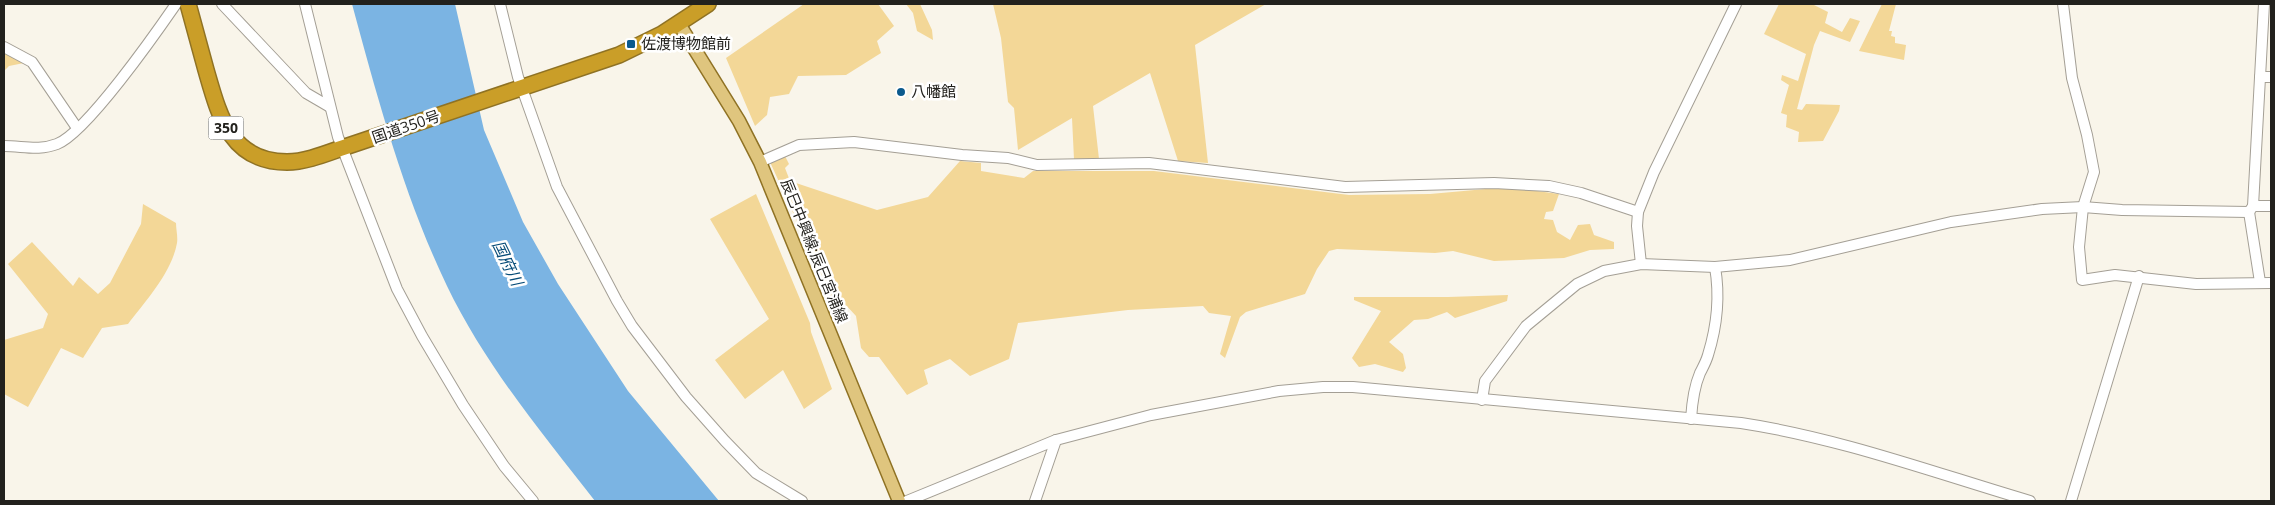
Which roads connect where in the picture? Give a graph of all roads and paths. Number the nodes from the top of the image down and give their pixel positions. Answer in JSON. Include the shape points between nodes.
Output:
{"nodes":[{"id":1,"x":176,"y":4,"type":"edge"},
{"id":2,"x":188,"y":4,"type":"edge"},
{"id":3,"x":222,"y":4,"type":"edge"},
{"id":4,"x":305,"y":4,"type":"edge"},
{"id":5,"x":500,"y":4,"type":"edge"},
{"id":6,"x":708,"y":4,"type":"edge"},
{"id":7,"x":1736,"y":4,"type":"edge"},
{"id":8,"x":2063,"y":4,"type":"edge"},
{"id":9,"x":2264,"y":4,"type":"edge"},
{"id":10,"x":679,"y":24,"type":"junction"},
{"id":11,"x":4,"y":47,"type":"edge"},
{"id":12,"x":2260,"y":77,"type":"junction"},
{"id":13,"x":2271,"y":77,"type":"edge"},
{"id":14,"x":519,"y":89,"type":"junction"},
{"id":15,"x":330,"y":107,"type":"junction"},
{"id":16,"x":77,"y":128,"type":"junction"},
{"id":17,"x":4,"y":146,"type":"edge"},
{"id":18,"x":345,"y":147,"type":"junction"},
{"id":19,"x":760,"y":162,"type":"junction"},
{"id":20,"x":2083,"y":206,"type":"junction"},
{"id":21,"x":2271,"y":206,"type":"edge"},
{"id":22,"x":2251,"y":209,"type":"junction"},
{"id":23,"x":1638,"y":212,"type":"junction"},
{"id":24,"x":1641,"y":264,"type":"junction"},
{"id":25,"x":1715,"y":267,"type":"junction"},
{"id":26,"x":2139,"y":276,"type":"junction"},
{"id":27,"x":2260,"y":282,"type":"junction"},
{"id":28,"x":2271,"y":283,"type":"edge"},
{"id":29,"x":1482,"y":400,"type":"junction"},
{"id":30,"x":1691,"y":419,"type":"junction"},
{"id":31,"x":1056,"y":440,"type":"junction"},
{"id":32,"x":533,"y":501,"type":"edge"},
{"id":33,"x":802,"y":501,"type":"edge"},
{"id":34,"x":899,"y":501,"type":"edge"},
{"id":35,"x":907,"y":501,"type":"edge"},
{"id":36,"x":1035,"y":501,"type":"edge"},
{"id":37,"x":2030,"y":501,"type":"edge"},
{"id":38,"x":2071,"y":501,"type":"edge"}],
"edges":[{"from":1,"to":16,"type":"street","via":[[152,40]]},
{"from":2,"to":18,"type":"highway","name":"国道350号","number":"350","via":[[222,123],[234,140],[249,152],[279,162],[303,160]]},
{"from":3,"to":15,"type":"street","via":[[306,93]]},
{"from":4,"to":15,"type":"street"},
{"from":5,"to":14,"type":"street"},
{"from":6,"to":10,"type":"highway","name":"国道350号","number":"350"},
{"from":7,"to":23,"type":"street","via":[[1654,172]]},
{"from":8,"to":20,"type":"street","via":[[2072,78],[2094,172]]},
{"from":9,"to":12,"type":"street"},
{"from":10,"to":14,"type":"highway","name":"国道350号","number":"350","via":[[619,55]]},
{"from":10,"to":19,"type":"main road","name":"辰巳中興線;辰巳宮浦線","via":[[739,121]]},
{"from":11,"to":16,"type":"street","via":[[32,62]]},
{"from":12,"to":13,"type":"street"},
{"from":12,"to":22,"type":"street"},
{"from":14,"to":18,"type":"highway","name":"国道350号","number":"350"},
{"from":14,"to":33,"type":"street","via":[[557,187],[632,326],[686,397],[756,473]]},
{"from":15,"to":18,"type":"street"},
{"from":16,"to":17,"type":"street","via":[[59,143],[37,149]]},
{"from":18,"to":32,"type":"street","via":[[397,289],[463,406],[504,466]]},
{"from":19,"to":23,"type":"street","via":[[799,145],[854,142],[1008,158],[1037,165],[1150,163],[1345,186],[1494,183],[1549,186]]},
{"from":19,"to":34,"type":"main road","name":"辰巳中興線;辰巳宮浦線"},
{"from":20,"to":22,"type":"street","via":[[2122,210]]},
{"from":20,"to":25,"type":"street","via":[[1950,222],[1790,260]]},
{"from":20,"to":26,"type":"street","via":[[2079,247],[2082,280],[2115,275]]},
{"from":21,"to":22,"type":"street"},
{"from":22,"to":27,"type":"street"},
{"from":23,"to":24,"type":"street"},
{"from":24,"to":25,"type":"street"},
{"from":24,"to":29,"type":"street","via":[[1592,275],[1539,314],[1526,326],[1485,381]]},
{"from":25,"to":30,"type":"street","via":[[1719,291],[1714,331],[1692,398]]},
{"from":26,"to":27,"type":"street","via":[[2196,284]]},
{"from":26,"to":38,"type":"street"},
{"from":27,"to":28,"type":"street"},
{"from":29,"to":30,"type":"street"},
{"from":29,"to":31,"type":"street","via":[[1353,387],[1279,391],[1151,415]]},
{"from":30,"to":37,"type":"street","via":[[1741,423],[1797,433]]},
{"from":31,"to":35,"type":"street"},
{"from":31,"to":36,"type":"street"}]}
